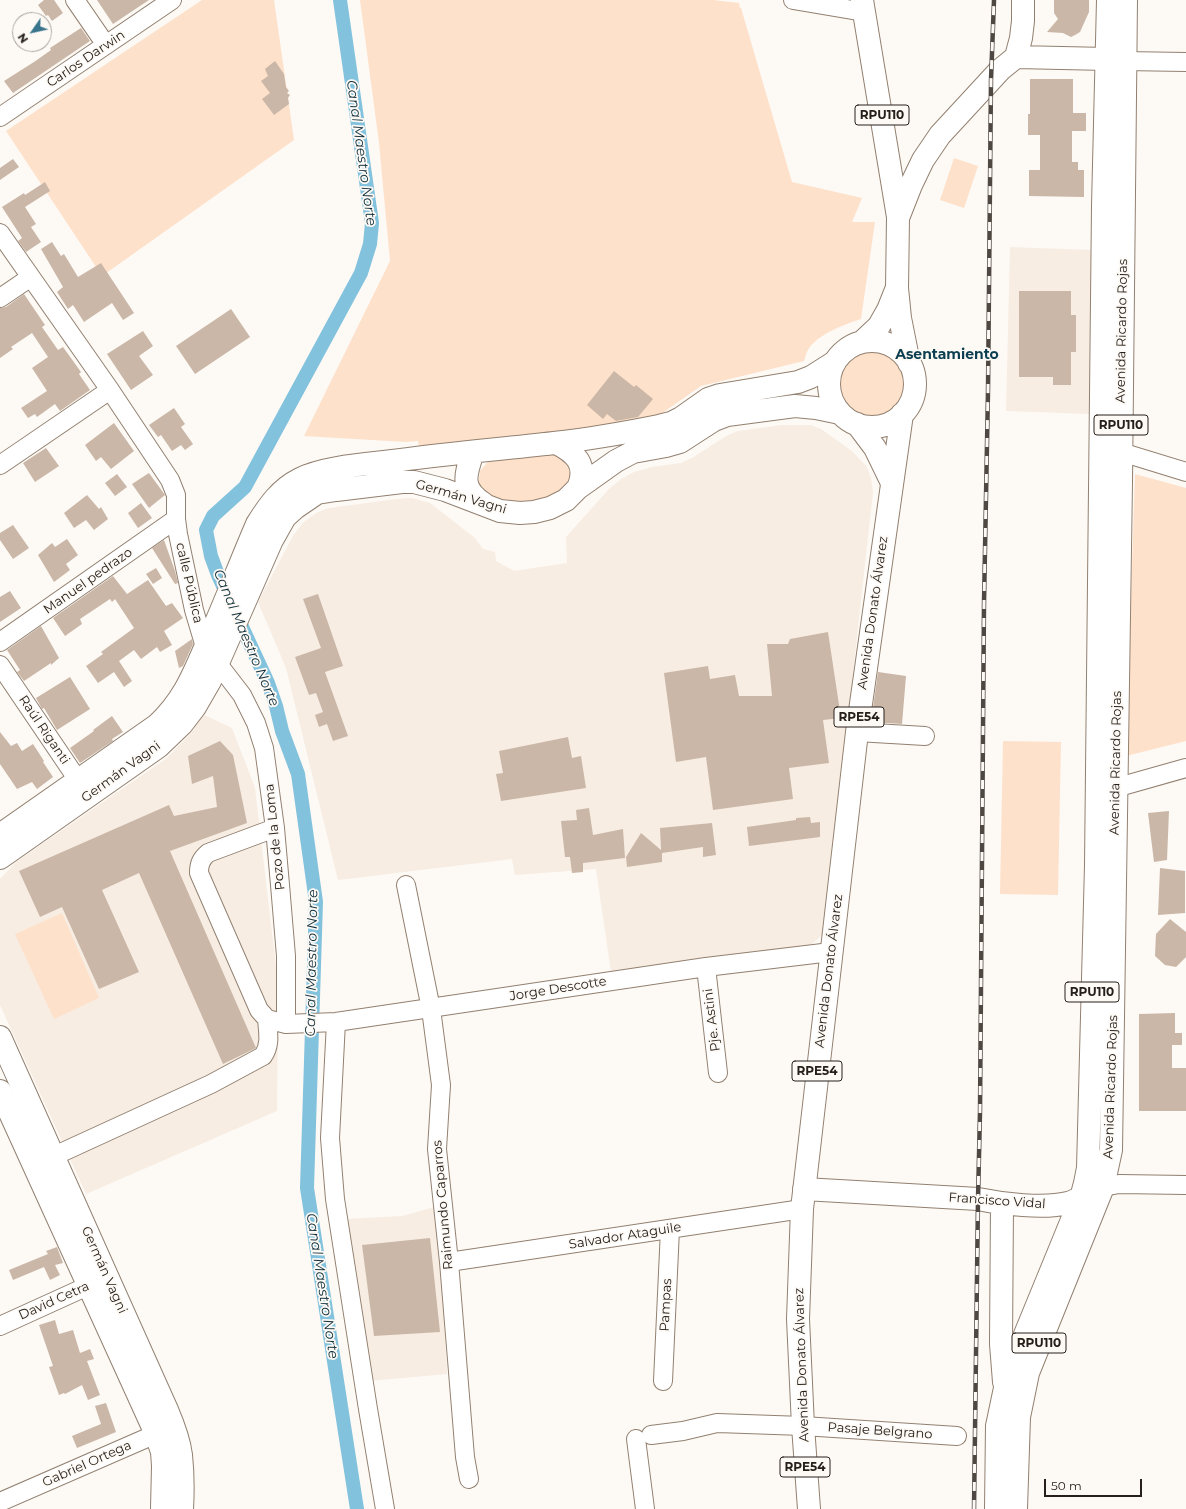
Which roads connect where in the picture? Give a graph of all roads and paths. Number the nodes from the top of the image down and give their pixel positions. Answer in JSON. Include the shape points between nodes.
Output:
{"nodes":[{"id":1,"x":75,"y":0,"type":"edge"},
{"id":2,"x":172,"y":0,"type":"edge"},
{"id":3,"x":793,"y":0,"type":"edge"},
{"id":4,"x":1108,"y":0,"type":"edge"},
{"id":5,"x":1126,"y":0,"type":"edge"},
{"id":6,"x":863,"y":6,"type":"edge"},
{"id":7,"x":1023,"y":10,"type":"edge"},
{"id":8,"x":106,"y":46,"type":"junction"},
{"id":9,"x":1016,"y":57,"type":"junction"},
{"id":10,"x":1050,"y":58,"type":"junction"},
{"id":11,"x":1115,"y":60,"type":"junction"},
{"id":12,"x":1186,"y":62,"type":"edge"},
{"id":13,"x":1,"y":113,"type":"edge"},
{"id":14,"x":886,"y":145,"type":"junction"},
{"id":15,"x":923,"y":160,"type":"junction"},
{"id":16,"x":898,"y":218,"type":"junction"},
{"id":17,"x":0,"y":232,"type":"edge"},
{"id":18,"x":31,"y":277,"type":"junction"},
{"id":19,"x":897,"y":288,"type":"junction"},
{"id":20,"x":0,"y":298,"type":"edge"},
{"id":21,"x":863,"y":341,"type":"junction"},
{"id":22,"x":910,"y":362,"type":"junction"},
{"id":23,"x":833,"y":363,"type":"junction"},
{"id":24,"x":1101,"y":377,"type":"junction"},
{"id":25,"x":110,"y":390,"type":"junction"},
{"id":26,"x":902,"y":414,"type":"junction"},
{"id":27,"x":849,"y":419,"type":"junction"},
{"id":28,"x":556,"y":443,"type":"junction"},
{"id":29,"x":473,"y":452,"type":"junction"},
{"id":30,"x":1121,"y":452,"type":"junction"},
{"id":31,"x":0,"y":465,"type":"edge"},
{"id":32,"x":1186,"y":472,"type":"edge"},
{"id":33,"x":892,"y":482,"type":"junction"},
{"id":34,"x":578,"y":488,"type":"junction"},
{"id":35,"x":488,"y":506,"type":"junction"},
{"id":36,"x":176,"y":519,"type":"junction"},
{"id":37,"x":225,"y":626,"type":"junction"},
{"id":38,"x":0,"y":642,"type":"edge"},
{"id":39,"x":212,"y":655,"type":"junction"},
{"id":40,"x":0,"y":665,"type":"edge"},
{"id":41,"x":857,"y":732,"type":"junction"},
{"id":42,"x":925,"y":736,"type":"dead end"},
{"id":43,"x":1186,"y":768,"type":"edge"},
{"id":44,"x":1106,"y":786,"type":"junction"},
{"id":45,"x":83,"y":788,"type":"junction"},
{"id":46,"x":9,"y":827,"type":"edge"},
{"id":47,"x":275,"y":828,"type":"junction"},
{"id":48,"x":0,"y":835,"type":"edge"},
{"id":49,"x":0,"y":858,"type":"edge"},
{"id":50,"x":406,"y":885,"type":"dead end"},
{"id":51,"x":831,"y":952,"type":"junction"},
{"id":52,"x":706,"y":967,"type":"junction"},
{"id":53,"x":431,"y":1009,"type":"junction"},
{"id":54,"x":268,"y":1019,"type":"junction"},
{"id":55,"x":330,"y":1022,"type":"junction"},
{"id":56,"x":291,"y":1024,"type":"junction"},
{"id":57,"x":0,"y":1037,"type":"edge"},
{"id":58,"x":7,"y":1069,"type":"edge"},
{"id":59,"x":718,"y":1073,"type":"dead end"},
{"id":60,"x":0,"y":1091,"type":"edge"},
{"id":61,"x":54,"y":1156,"type":"junction"},
{"id":62,"x":1186,"y":1185,"type":"edge"},
{"id":63,"x":1104,"y":1187,"type":"junction"},
{"id":64,"x":1081,"y":1198,"type":"junction"},
{"id":65,"x":803,"y":1199,"type":"junction"},
{"id":66,"x":1002,"y":1204,"type":"junction"},
{"id":67,"x":670,"y":1229,"type":"junction"},
{"id":68,"x":449,"y":1262,"type":"junction"},
{"id":69,"x":98,"y":1281,"type":"junction"},
{"id":70,"x":0,"y":1326,"type":"edge"},
{"id":71,"x":662,"y":1381,"type":"dead end"},
{"id":72,"x":1005,"y":1388,"type":"junction"},
{"id":73,"x":802,"y":1426,"type":"junction"},
{"id":74,"x":166,"y":1433,"type":"junction"},
{"id":75,"x":957,"y":1436,"type":"dead end"},
{"id":76,"x":469,"y":1479,"type":"dead end"},
{"id":77,"x":0,"y":1502,"type":"edge"},
{"id":78,"x":162,"y":1509,"type":"edge"},
{"id":79,"x":182,"y":1509,"type":"edge"},
{"id":80,"x":385,"y":1509,"type":"edge"},
{"id":81,"x":645,"y":1509,"type":"edge"},
{"id":82,"x":809,"y":1509,"type":"edge"},
{"id":83,"x":996,"y":1509,"type":"edge"},
{"id":84,"x":1006,"y":1509,"type":"edge"},
{"id":85,"x":1016,"y":1509,"type":"edge"}],
"edges":[{"from":1,"to":8,"type":"street"},
{"from":2,"to":8,"type":"street","name":"Carlos Darwin"},
{"from":3,"to":6,"type":"street"},
{"from":4,"to":11,"type":"main road","name":"Avenida Ricardo Rojas","number":"RPU110"},
{"from":5,"to":11,"type":"main road","name":"Avenida Ricardo Rojas","number":"RPU110"},
{"from":6,"to":14,"type":"main road","number":"RPU110"},
{"from":7,"to":9,"type":"main road"},
{"from":7,"to":10,"type":"main road","via":[[1035,43]]},
{"from":8,"to":13,"type":"street","name":"Carlos Darwin"},
{"from":9,"to":10,"type":"main road"},
{"from":9,"to":15,"type":"main road","via":[[1000,70],[949,124]]},
{"from":10,"to":11,"type":"main road"},
{"from":11,"to":12,"type":"street"},
{"from":11,"to":24,"type":"main road","name":"Avenida Ricardo Rojas","number":"RPU110","via":[[1103,200]]},
{"from":11,"to":30,"type":"main road","name":"Avenida Ricardo Rojas","number":"RPU110"},
{"from":14,"to":15,"type":"main road","via":[[896,162],[904,169],[916,167]]},
{"from":14,"to":16,"type":"main road","number":"RPU110"},
{"from":15,"to":16,"type":"main road"},
{"from":16,"to":19,"type":"main road"},
{"from":17,"to":18,"type":"street","name":"calle Pública"},
{"from":18,"to":20,"type":"street"},
{"from":18,"to":25,"type":"street","name":"calle Pública"},
{"from":19,"to":21,"type":"main road","via":[[879,326]]},
{"from":19,"to":22,"type":"main road","via":[[900,318]]},
{"from":21,"to":22,"type":"main road","via":[[891,345]]},
{"from":21,"to":23,"type":"main road","via":[[846,348]]},
{"from":22,"to":26,"type":"main road","via":[[914,394]]},
{"from":23,"to":27,"type":"main road","via":[[829,390],[832,402]]},
{"from":23,"to":28,"type":"main road","name":"Germán Vagni","via":[[798,382],[708,399],[671,424]]},
{"from":24,"to":30,"type":"main road","via":[[1110,398],[1110,439]]},
{"from":24,"to":44,"type":"main road","name":"Avenida Ricardo Rojas","number":"RPU110"},
{"from":25,"to":31,"type":"street"},
{"from":25,"to":36,"type":"street","name":"calle Pública","via":[[170,480],[176,495]]},
{"from":26,"to":27,"type":"main road","via":[[884,425],[871,427]]},
{"from":26,"to":33,"type":"main road","name":"Avenida Donato Álvarez"},
{"from":27,"to":33,"type":"main road","via":[[876,448]]},
{"from":27,"to":34,"type":"main road","name":"Germán Vagni","via":[[816,408],[795,406],[727,415],[714,420],[680,442],[633,452],[600,471]]},
{"from":28,"to":29,"type":"main road","name":"Germán Vagni"},
{"from":28,"to":34,"type":"main road","via":[[573,453],[580,464]]},
{"from":29,"to":35,"type":"main road","via":[[466,484],[475,498]]},
{"from":29,"to":37,"type":"main road","name":"Germán Vagni","via":[[359,466],[316,473],[299,479],[278,494],[258,524],[236,573]]},
{"from":30,"to":32,"type":"street"},
{"from":30,"to":44,"type":"main road","name":"Avenida Ricardo Rojas","number":"RPU110"},
{"from":33,"to":41,"type":"main road","name":"Avenida Donato Álvarez","number":"RPE54"},
{"from":34,"to":35,"type":"main road","name":"Germán Vagni","via":[[566,500],[534,512],[500,511]]},
{"from":35,"to":37,"type":"main road","name":"Germán Vagni","via":[[414,482],[317,493],[285,517],[251,588]]},
{"from":36,"to":38,"type":"street","name":"Manuel pedrazo"},
{"from":36,"to":39,"type":"street","name":"calle Pública","via":[[194,610]]},
{"from":37,"to":39,"type":"main road","name":"Germán Vagni"},
{"from":39,"to":45,"type":"main road","name":"Germán Vagni","via":[[165,717]]},
{"from":39,"to":47,"type":"street","name":"Pozo de la Loma","via":[[242,695],[256,722],[267,762]]},
{"from":40,"to":45,"type":"street","name":"Raúl Riganti"},
{"from":41,"to":42,"type":"street"},
{"from":41,"to":51,"type":"main road","name":"Avenida Donato Álvarez","number":"RPE54"},
{"from":43,"to":44,"type":"street"},
{"from":44,"to":63,"type":"main road","name":"Avenida Ricardo Rojas","number":"RPU110","via":[[1112,1130]]},
{"from":44,"to":64,"type":"main road","name":"Avenida Ricardo Rojas","number":"RPU110","via":[[1089,1151]]},
{"from":45,"to":46,"type":"main road","name":"Germán Vagni"},
{"from":45,"to":49,"type":"main road","name":"Germán Vagni"},
{"from":46,"to":48,"type":"main road","name":"Germán Vagni"},
{"from":47,"to":54,"type":"street","via":[[208,853],[199,864],[199,873],[251,994],[259,1010]]},
{"from":47,"to":56,"type":"street","name":"Pozo de la Loma"},
{"from":50,"to":53,"type":"street","name":"Raimundo Caparros"},
{"from":51,"to":52,"type":"street","name":"Jorge Descotte"},
{"from":51,"to":65,"type":"main road","name":"Avenida Donato Álvarez","number":"RPE54"},
{"from":52,"to":53,"type":"street","name":"Jorge Descotte"},
{"from":52,"to":59,"type":"street","name":"Pje. Astini"},
{"from":53,"to":55,"type":"street","name":"Jorge Descotte"},
{"from":53,"to":68,"type":"street","name":"Raimundo Caparros","via":[[441,1085],[437,1149]]},
{"from":54,"to":56,"type":"street","name":"Jorge Descotte"},
{"from":54,"to":61,"type":"street","via":[[268,1043],[263,1056],[212,1084]]},
{"from":55,"to":56,"type":"street","name":"Jorge Descotte"},
{"from":55,"to":80,"type":"street","via":[[330,1138],[335,1199]]},
{"from":57,"to":58,"type":"main road","name":"Germán Vagni"},
{"from":58,"to":61,"type":"main road","name":"Germán Vagni"},
{"from":60,"to":69,"type":"main road","name":"Germán Vagni"},
{"from":61,"to":69,"type":"main road","name":"Germán Vagni"},
{"from":62,"to":63,"type":"street","name":"Francisco Vidal","via":[[1119,1184]]},
{"from":63,"to":64,"type":"main road","name":"Francisco Vidal"},
{"from":63,"to":85,"type":"main road","name":"Avenida Ricardo Rojas","number":"RPU110","via":[[1028,1373],[1018,1424]]},
{"from":64,"to":66,"type":"main road","name":"Francisco Vidal","via":[[1055,1205]]},
{"from":64,"to":72,"type":"main road","name":"Avenida Ricardo Rojas","number":"RPU110"},
{"from":65,"to":66,"type":"main road","name":"Francisco Vidal","via":[[978,1199]]},
{"from":65,"to":67,"type":"street","name":"Salvador Ataguile"},
{"from":65,"to":73,"type":"main road","name":"Avenida Donato Álvarez","number":"RPE54","via":[[798,1319]]},
{"from":66,"to":72,"type":"main road","via":[[1001,1344]]},
{"from":67,"to":68,"type":"street","name":"Salvador Ataguile"},
{"from":67,"to":71,"type":"street","name":"Pampas"},
{"from":68,"to":76,"type":"street","name":"Raimundo Caparros"},
{"from":69,"to":70,"type":"street","name":"David Cetra"},
{"from":69,"to":74,"type":"main road","name":"Germán Vagni","via":[[167,1410]]},
{"from":72,"to":83,"type":"main road","name":"Avenida Ricardo Rojas","number":"RPU110","via":[[997,1426]]},
{"from":72,"to":84,"type":"main road"},
{"from":73,"to":75,"type":"street","name":"Pasaje Belgrano"},
{"from":73,"to":81,"type":"street","name":"Pasaje Belgrano","via":[[717,1424],[644,1437]]},
{"from":73,"to":82,"type":"main road","name":"Avenida Donato Álvarez","number":"RPE54"},
{"from":74,"to":77,"type":"street","name":"Gabriel Ortega"},
{"from":74,"to":78,"type":"main road","name":"Germán Vagni","via":[[162,1452]]},
{"from":74,"to":79,"type":"main road","name":"Germán Vagni","via":[[181,1454]]}]}
